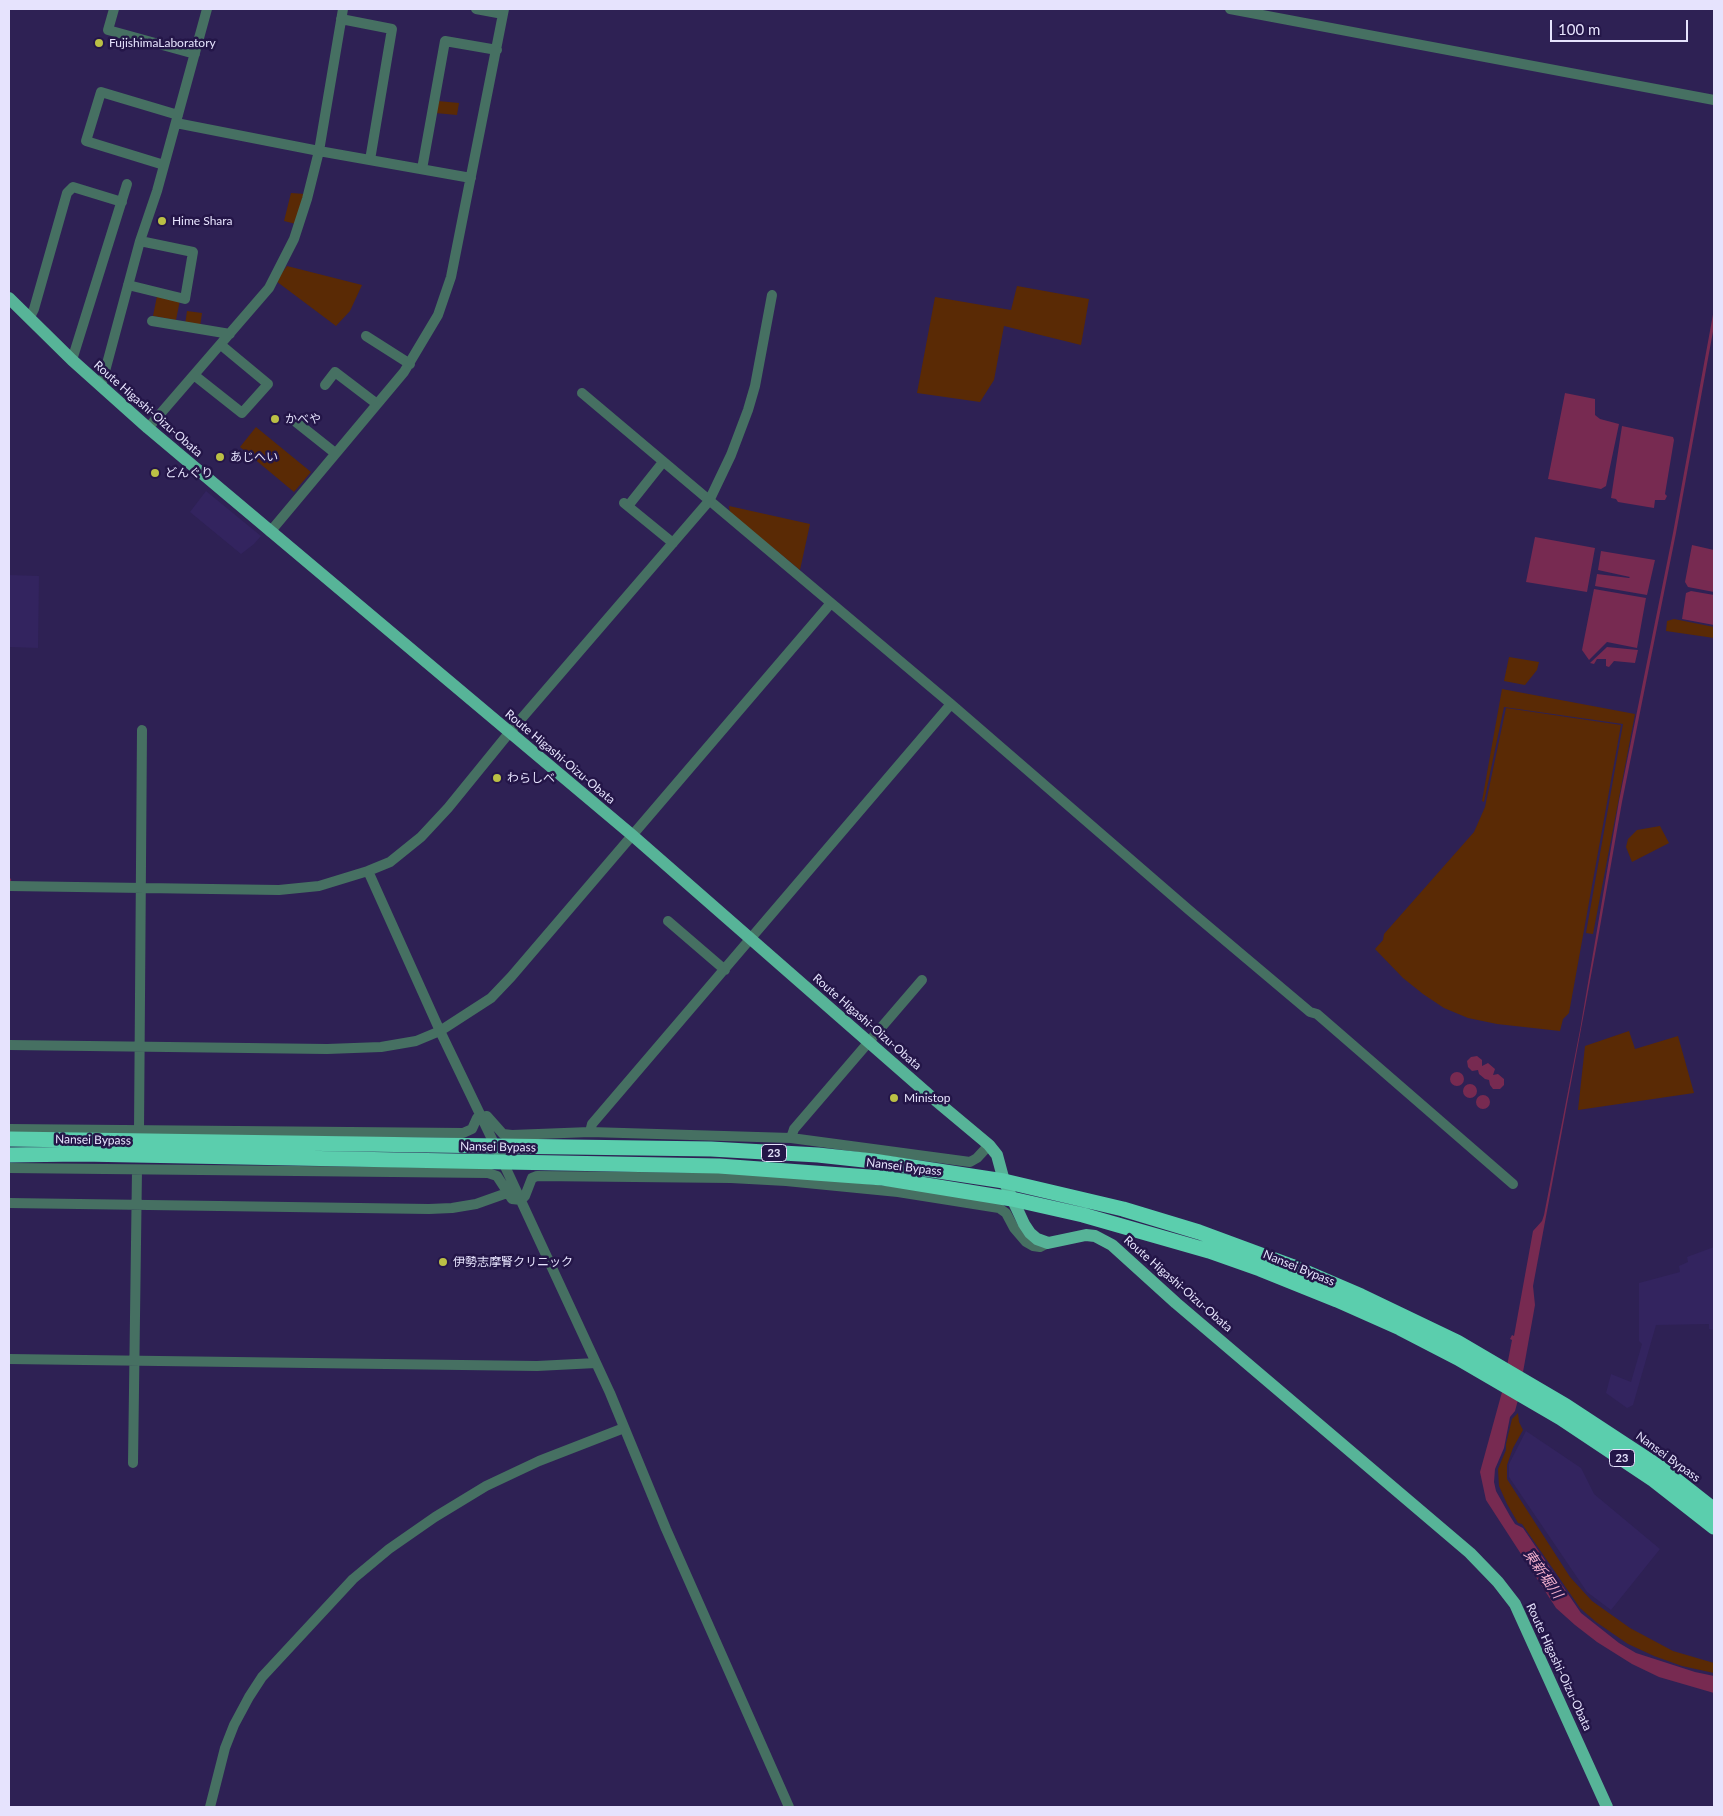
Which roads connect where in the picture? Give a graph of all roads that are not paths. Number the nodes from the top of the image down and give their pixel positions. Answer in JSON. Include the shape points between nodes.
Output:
{"nodes":[{"id":1,"x":114,"y":9,"type":"edge"},
{"id":2,"x":207,"y":9,"type":"edge"},
{"id":3,"x":476,"y":9,"type":"edge"},
{"id":4,"x":1230,"y":9,"type":"edge"},
{"id":5,"x":504,"y":12,"type":"edge"},
{"id":6,"x":342,"y":14,"type":"edge"},
{"id":7,"x":497,"y":50,"type":"junction"},
{"id":8,"x":195,"y":54,"type":"junction"},
{"id":9,"x":1714,"y":100,"type":"edge"},
{"id":10,"x":177,"y":119,"type":"junction"},
{"id":11,"x":319,"y":151,"type":"junction"},
{"id":12,"x":370,"y":160,"type":"junction"},
{"id":13,"x":164,"y":165,"type":"junction"},
{"id":14,"x":422,"y":169,"type":"junction"},
{"id":15,"x":472,"y":178,"type":"junction"},
{"id":16,"x":127,"y":184,"type":"dead end"},
{"id":17,"x":122,"y":202,"type":"junction"},
{"id":18,"x":140,"y":241,"type":"junction"},
{"id":19,"x":128,"y":285,"type":"junction"},
{"id":20,"x":772,"y":295,"type":"dead end"},
{"id":21,"x":9,"y":298,"type":"edge"},
{"id":22,"x":30,"y":317,"type":"junction"},
{"id":23,"x":152,"y":321,"type":"dead end"},
{"id":24,"x":230,"y":334,"type":"junction"},
{"id":25,"x":366,"y":336,"type":"dead end"},
{"id":26,"x":221,"y":344,"type":"junction"},
{"id":27,"x":72,"y":360,"type":"junction"},
{"id":28,"x":410,"y":364,"type":"junction"},
{"id":29,"x":194,"y":375,"type":"junction"},
{"id":30,"x":325,"y":385,"type":"dead end"},
{"id":31,"x":101,"y":386,"type":"junction"},
{"id":32,"x":582,"y":394,"type":"dead end"},
{"id":33,"x":377,"y":404,"type":"junction"},
{"id":34,"x":296,"y":422,"type":"dead end"},
{"id":35,"x":148,"y":428,"type":"junction"},
{"id":36,"x":335,"y":453,"type":"junction"},
{"id":37,"x":663,"y":462,"type":"junction"},
{"id":38,"x":709,"y":501,"type":"junction"},
{"id":39,"x":270,"y":532,"type":"junction"},
{"id":40,"x":673,"y":544,"type":"junction"},
{"id":41,"x":831,"y":603,"type":"junction"},
{"id":42,"x":951,"y":704,"type":"junction"},
{"id":43,"x":142,"y":730,"type":"dead end"},
{"id":44,"x":509,"y":733,"type":"junction"},
{"id":45,"x":632,"y":835,"type":"junction"},
{"id":46,"x":368,"y":871,"type":"junction"},
{"id":47,"x":9,"y":886,"type":"edge"},
{"id":48,"x":140,"y":889,"type":"junction"},
{"id":49,"x":668,"y":921,"type":"dead end"},
{"id":50,"x":752,"y":939,"type":"junction"},
{"id":51,"x":725,"y":970,"type":"junction"},
{"id":52,"x":922,"y":980,"type":"dead end"},
{"id":53,"x":440,"y":1031,"type":"junction"},
{"id":54,"x":870,"y":1043,"type":"junction"},
{"id":55,"x":9,"y":1046,"type":"edge"},
{"id":56,"x":139,"y":1047,"type":"junction"},
{"id":57,"x":481,"y":1116,"type":"junction"},
{"id":58,"x":9,"y":1129,"type":"edge"},
{"id":59,"x":139,"y":1130,"type":"junction"},
{"id":60,"x":590,"y":1132,"type":"junction"},
{"id":61,"x":9,"y":1138,"type":"edge"},
{"id":62,"x":791,"y":1138,"type":"junction"},
{"id":63,"x":989,"y":1145,"type":"junction"},
{"id":64,"x":495,"y":1146,"type":"junction"},
{"id":65,"x":9,"y":1154,"type":"edge"},
{"id":66,"x":503,"y":1162,"type":"junction"},
{"id":67,"x":9,"y":1168,"type":"edge"},
{"id":68,"x":138,"y":1170,"type":"junction"},
{"id":69,"x":1004,"y":1181,"type":"junction"},
{"id":70,"x":1513,"y":1184,"type":"dead end"},
{"id":71,"x":507,"y":1193,"type":"junction"},
{"id":72,"x":1012,"y":1199,"type":"junction"},
{"id":73,"x":521,"y":1200,"type":"junction"},
{"id":74,"x":9,"y":1203,"type":"edge"},
{"id":75,"x":137,"y":1205,"type":"junction"},
{"id":76,"x":1048,"y":1243,"type":"junction"},
{"id":77,"x":9,"y":1359,"type":"edge"},
{"id":78,"x":133,"y":1361,"type":"junction"},
{"id":79,"x":596,"y":1363,"type":"junction"},
{"id":80,"x":1501,"y":1375,"type":"junction"},
{"id":81,"x":1526,"y":1389,"type":"junction"},
{"id":82,"x":624,"y":1428,"type":"junction"},
{"id":83,"x":133,"y":1463,"type":"dead end"},
{"id":84,"x":1714,"y":1510,"type":"edge"},
{"id":85,"x":1714,"y":1527,"type":"edge"},
{"id":86,"x":210,"y":1807,"type":"edge"},
{"id":87,"x":789,"y":1807,"type":"edge"},
{"id":88,"x":1607,"y":1807,"type":"edge"}],
"edges":[{"from":1,"to":8,"type":"street","via":[[108,30]]},
{"from":2,"to":8,"type":"street"},
{"from":3,"to":5,"type":"street"},
{"from":4,"to":9,"type":"street"},
{"from":5,"to":7,"type":"street"},
{"from":6,"to":11,"type":"street"},
{"from":6,"to":12,"type":"street","via":[[392,29]]},
{"from":7,"to":14,"type":"street","via":[[445,42]]},
{"from":7,"to":15,"type":"street"},
{"from":8,"to":10,"type":"street"},
{"from":10,"to":11,"type":"street"},
{"from":10,"to":13,"type":"street"},
{"from":10,"to":13,"type":"street","via":[[101,92],[86,141]]},
{"from":11,"to":12,"type":"street"},
{"from":11,"to":24,"type":"street","via":[[303,214],[282,265],[269,288]]},
{"from":12,"to":14,"type":"street"},
{"from":13,"to":18,"type":"street"},
{"from":14,"to":15,"type":"street"},
{"from":15,"to":28,"type":"street","via":[[445,298],[434,326]]},
{"from":16,"to":17,"type":"street"},
{"from":17,"to":22,"type":"street","via":[[73,187],[67,193]]},
{"from":17,"to":27,"type":"street"},
{"from":18,"to":19,"type":"street"},
{"from":18,"to":19,"type":"street","via":[[193,252],[185,299]]},
{"from":19,"to":31,"type":"street"},
{"from":20,"to":38,"type":"street","via":[[748,410]]},
{"from":21,"to":22,"type":"main road","name":"Route Higashi-Oizu-Obata"},
{"from":22,"to":27,"type":"main road","name":"Route Higashi-Oizu-Obata"},
{"from":23,"to":24,"type":"street"},
{"from":24,"to":26,"type":"street"},
{"from":25,"to":28,"type":"street"},
{"from":26,"to":29,"type":"street"},
{"from":26,"to":29,"type":"street","via":[[268,384],[242,413]]},
{"from":27,"to":31,"type":"main road","name":"Route Higashi-Oizu-Obata"},
{"from":28,"to":33,"type":"street"},
{"from":29,"to":35,"type":"street"},
{"from":30,"to":33,"type":"street","via":[[335,372]]},
{"from":31,"to":35,"type":"main road","name":"Route Higashi-Oizu-Obata"},
{"from":32,"to":37,"type":"street"},
{"from":33,"to":36,"type":"street"},
{"from":34,"to":36,"type":"street"},
{"from":35,"to":39,"type":"main road","name":"Route Higashi-Oizu-Obata"},
{"from":36,"to":39,"type":"street"},
{"from":37,"to":38,"type":"street"},
{"from":37,"to":40,"type":"street","via":[[626,504]]},
{"from":38,"to":40,"type":"street"},
{"from":38,"to":41,"type":"street"},
{"from":39,"to":44,"type":"main road","name":"Route Higashi-Oizu-Obata"},
{"from":40,"to":44,"type":"street"},
{"from":41,"to":42,"type":"street"},
{"from":41,"to":45,"type":"street"},
{"from":42,"to":50,"type":"street"},
{"from":42,"to":70,"type":"street"},
{"from":43,"to":48,"type":"street"},
{"from":44,"to":45,"type":"main road","name":"Route Higashi-Oizu-Obata"},
{"from":44,"to":46,"type":"street","via":[[421,837],[390,862]]},
{"from":45,"to":50,"type":"main road","name":"Route Higashi-Oizu-Obata"},
{"from":45,"to":53,"type":"street","via":[[491,998]]},
{"from":46,"to":48,"type":"street","via":[[319,886],[279,890]]},
{"from":46,"to":53,"type":"street"},
{"from":47,"to":48,"type":"street"},
{"from":48,"to":56,"type":"street"},
{"from":49,"to":51,"type":"street"},
{"from":50,"to":51,"type":"street"},
{"from":50,"to":54,"type":"main road","name":"Route Higashi-Oizu-Obata"},
{"from":51,"to":60,"type":"street","via":[[592,1124]]},
{"from":52,"to":54,"type":"street"},
{"from":53,"to":56,"type":"street","via":[[416,1041],[381,1048]]},
{"from":53,"to":57,"type":"street"},
{"from":54,"to":62,"type":"street","via":[[794,1129]]},
{"from":54,"to":63,"type":"main road","name":"Route Higashi-Oizu-Obata"},
{"from":55,"to":56,"type":"street"},
{"from":56,"to":59,"type":"street"},
{"from":57,"to":59,"type":"street","via":[[472,1129],[463,1133]]},
{"from":57,"to":60,"type":"street","via":[[490,1118],[503,1134]]},
{"from":57,"to":64,"type":"street"},
{"from":58,"to":59,"type":"street"},
{"from":60,"to":62,"type":"street"},
{"from":61,"to":64,"type":"highway","name":"Nansei Bypass","number":"23"},
{"from":62,"to":63,"type":"street","via":[[970,1162]]},
{"from":63,"to":69,"type":"main road","name":"Route Higashi-Oizu-Obata","via":[[997,1155]]},
{"from":64,"to":66,"type":"street"},
{"from":64,"to":69,"type":"highway","name":"Nansei Bypass","number":"23","via":[[711,1149],[818,1155]]},
{"from":65,"to":66,"type":"highway","name":"Nansei Bypass","number":"23"},
{"from":66,"to":72,"type":"highway","name":"Nansei Bypass","number":"23","via":[[709,1166],[818,1172],[883,1178]]},
{"from":66,"to":73,"type":"street"},
{"from":67,"to":68,"type":"street"},
{"from":68,"to":71,"type":"street","via":[[488,1173],[497,1176]]},
{"from":68,"to":75,"type":"street"},
{"from":69,"to":72,"type":"main road","name":"Route Higashi-Oizu-Obata"},
{"from":69,"to":80,"type":"highway","name":"Nansei Bypass","number":"23","via":[[1123,1209],[1241,1247],[1361,1296],[1457,1342]]},
{"from":71,"to":73,"type":"street","via":[[512,1199]]},
{"from":71,"to":75,"type":"street","via":[[476,1204],[429,1209]]},
{"from":72,"to":76,"type":"main road","name":"Route Higashi-Oizu-Obata","via":[[1030,1233]]},
{"from":72,"to":80,"type":"highway","name":"Nansei Bypass","number":"23","via":[[1092,1218],[1260,1268]]},
{"from":73,"to":76,"type":"street","via":[[536,1176],[786,1181],[898,1192],[999,1208],[1026,1242],[1040,1247]]},
{"from":73,"to":79,"type":"street"},
{"from":74,"to":75,"type":"street"},
{"from":75,"to":78,"type":"street"},
{"from":76,"to":88,"type":"main road","name":"Route Higashi-Oizu-Obata","via":[[1086,1235],[1112,1245],[1488,1571],[1507,1592],[1521,1616]]},
{"from":77,"to":78,"type":"street"},
{"from":78,"to":79,"type":"street","via":[[537,1366]]},
{"from":78,"to":83,"type":"street"},
{"from":79,"to":82,"type":"street"},
{"from":80,"to":81,"type":"highway","name":"Nansei Bypass","number":"23"},
{"from":81,"to":84,"type":"highway","name":"Nansei Bypass","number":"23","via":[[1566,1406],[1662,1469]]},
{"from":81,"to":85,"type":"highway","name":"Nansei Bypass","number":"23","via":[[1561,1418],[1654,1480]]},
{"from":82,"to":86,"type":"street","via":[[539,1461],[486,1486],[389,1549],[353,1579],[262,1677],[248,1697],[225,1748]]},
{"from":82,"to":87,"type":"street"}]}
